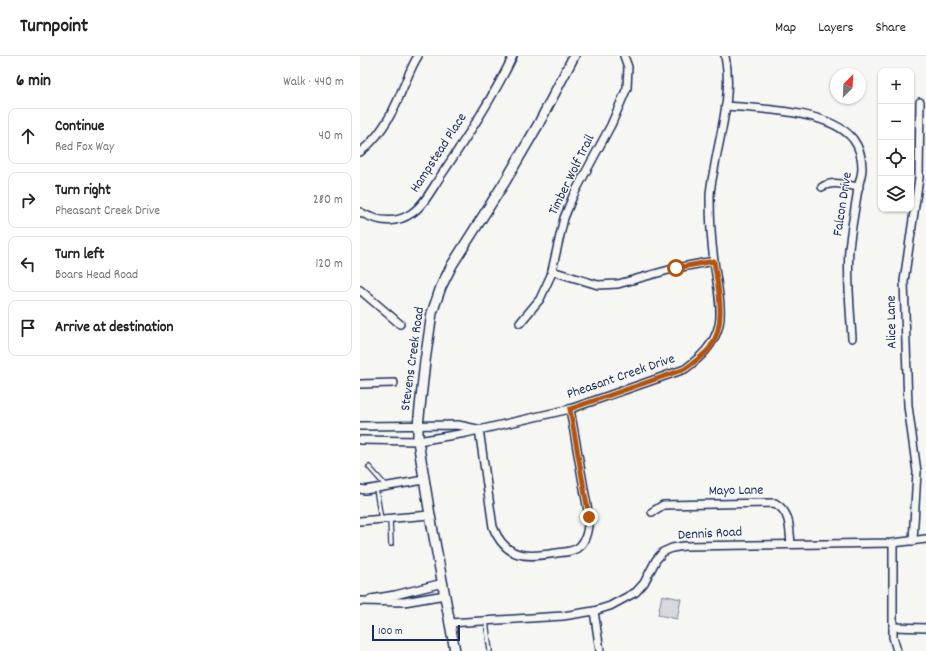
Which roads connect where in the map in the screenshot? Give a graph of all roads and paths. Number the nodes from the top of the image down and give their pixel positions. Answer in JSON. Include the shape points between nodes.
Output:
{"nodes":[{"id":1,"x":418,"y":56,"type":"edge"},
{"id":2,"x":513,"y":56,"type":"edge"},
{"id":3,"x":574,"y":56,"type":"edge"},
{"id":4,"x":624,"y":56,"type":"edge"},
{"id":5,"x":725,"y":56,"type":"edge"},
{"id":6,"x":920,"y":102,"type":"dead end"},
{"id":7,"x":726,"y":106,"type":"junction"},
{"id":8,"x":360,"y":152,"type":"edge"},
{"id":9,"x":822,"y":187,"type":"dead end"},
{"id":10,"x":859,"y":187,"type":"junction"},
{"id":11,"x":360,"y":212,"type":"edge"},
{"id":12,"x":714,"y":261,"type":"junction"},
{"id":13,"x":552,"y":271,"type":"junction"},
{"id":14,"x":360,"y":290,"type":"edge"},
{"id":15,"x":520,"y":323,"type":"dead end"},
{"id":16,"x":400,"y":324,"type":"dead end"},
{"id":17,"x":852,"y":338,"type":"dead end"},
{"id":18,"x":394,"y":383,"type":"dead end"},
{"id":19,"x":360,"y":384,"type":"edge"},
{"id":20,"x":570,"y":409,"type":"junction"},
{"id":21,"x":360,"y":426,"type":"edge"},
{"id":22,"x":418,"y":426,"type":"junction"},
{"id":23,"x":446,"y":426,"type":"junction"},
{"id":24,"x":479,"y":429,"type":"junction"},
{"id":25,"x":447,"y":436,"type":"junction"},
{"id":26,"x":360,"y":440,"type":"edge"},
{"id":27,"x":418,"y":441,"type":"junction"},
{"id":28,"x":369,"y":466,"type":"dead end"},
{"id":29,"x":424,"y":480,"type":"junction"},
{"id":30,"x":387,"y":486,"type":"junction"},
{"id":31,"x":360,"y":489,"type":"edge"},
{"id":32,"x":376,"y":489,"type":"junction"},
{"id":33,"x":652,"y":512,"type":"dead end"},
{"id":34,"x":430,"y":515,"type":"junction"},
{"id":35,"x":381,"y":520,"type":"junction"},
{"id":36,"x":390,"y":520,"type":"junction"},
{"id":37,"x":360,"y":522,"type":"edge"},
{"id":38,"x":926,"y":539,"type":"edge"},
{"id":39,"x":913,"y":541,"type":"junction"},
{"id":40,"x":893,"y":543,"type":"junction"},
{"id":41,"x":391,"y":544,"type":"dead end"},
{"id":42,"x":791,"y":544,"type":"junction"},
{"id":43,"x":443,"y":583,"type":"junction"},
{"id":44,"x":445,"y":595,"type":"junction"},
{"id":45,"x":360,"y":601,"type":"edge"},
{"id":46,"x":594,"y":612,"type":"junction"},
{"id":47,"x":486,"y":621,"type":"junction"},
{"id":48,"x":449,"y":623,"type":"junction"},
{"id":49,"x":892,"y":627,"type":"junction"},
{"id":50,"x":926,"y":628,"type":"edge"},
{"id":51,"x":455,"y":651,"type":"edge"},
{"id":52,"x":490,"y":651,"type":"edge"},
{"id":53,"x":600,"y":651,"type":"edge"},
{"id":54,"x":897,"y":651,"type":"edge"}],
"edges":[{"from":1,"to":8,"type":"street","via":[[385,125]]},
{"from":2,"to":11,"type":"street","name":"Hampstead Place","via":[[460,147],[421,205],[412,214],[388,222]]},
{"from":3,"to":22,"type":"street","name":"Stevens Creek Road","via":[[538,125],[441,287],[432,313]]},
{"from":4,"to":13,"type":"street","name":"Timber Wolf Trail","via":[[628,68],[627,88],[611,125],[573,196],[564,218]]},
{"from":5,"to":7,"type":"street","name":"Pheasant Creek Drive","via":[[728,68]]},
{"from":6,"to":39,"type":"street","name":"Alice Lane","via":[[919,178],[904,281],[908,406],[917,472]]},
{"from":7,"to":10,"type":"street","name":"Falcon Drive","via":[[787,112],[815,118],[842,129],[853,139],[860,151],[862,168]]},
{"from":7,"to":12,"type":"street","name":"Pheasant Creek Drive","via":[[710,196]]},
{"from":9,"to":10,"type":"street","via":[[837,183]]},
{"from":10,"to":17,"type":"street","name":"Falcon Drive","via":[[849,250]]},
{"from":12,"to":13,"type":"street","via":[[676,268],[618,284],[598,285]]},
{"from":12,"to":20,"type":"street","name":"Pheasant Creek Drive","via":[[720,323],[709,349],[685,369]]},
{"from":13,"to":15,"type":"street","name":"Timber Wolf Trail","via":[[540,299]]},
{"from":14,"to":16,"type":"street"},
{"from":18,"to":19,"type":"street"},
{"from":20,"to":24,"type":"street","name":"Pheasant Creek Drive"},
{"from":20,"to":24,"type":"street","via":[[589,517],[584,540],[572,551],[537,556],[520,555],[505,547],[498,538],[493,526]]},
{"from":21,"to":22,"type":"street","name":"Pheasant Creek Drive"},
{"from":22,"to":23,"type":"street","name":"Pheasant Creek Drive"},
{"from":22,"to":27,"type":"street","name":"Stevens Creek Road"},
{"from":23,"to":24,"type":"street","name":"Pheasant Creek Drive","via":[[458,425]]},
{"from":23,"to":25,"type":"street"},
{"from":24,"to":25,"type":"street","name":"Pheasant Creek Drive"},
{"from":25,"to":27,"type":"street","name":"Pheasant Creek Drive"},
{"from":26,"to":27,"type":"street","name":"Pheasant Creek Drive"},
{"from":27,"to":29,"type":"street","name":"Stevens Creek Road"},
{"from":28,"to":30,"type":"lane"},
{"from":29,"to":30,"type":"street"},
{"from":29,"to":34,"type":"street","name":"Stevens Creek Road"},
{"from":30,"to":32,"type":"street"},
{"from":31,"to":32,"type":"street"},
{"from":32,"to":35,"type":"lane"},
{"from":33,"to":42,"type":"street","name":"Mayo Lane","via":[[663,505],[774,503],[782,507],[787,516]]},
{"from":34,"to":36,"type":"street"},
{"from":34,"to":43,"type":"street","name":"Stevens Creek Road"},
{"from":35,"to":36,"type":"street"},
{"from":35,"to":37,"type":"street"},
{"from":36,"to":41,"type":"lane"},
{"from":38,"to":39,"type":"street","name":"Dennis Road"},
{"from":39,"to":40,"type":"street","name":"Dennis Road"},
{"from":40,"to":42,"type":"street","name":"Dennis Road"},
{"from":40,"to":49,"type":"street"},
{"from":42,"to":46,"type":"street","name":"Dennis Road","via":[[672,548],[663,552],[656,560],[644,583],[636,592],[620,602]]},
{"from":43,"to":44,"type":"street","name":"Stevens Creek Road"},
{"from":43,"to":45,"type":"street"},
{"from":44,"to":45,"type":"street","via":[[404,602]]},
{"from":44,"to":48,"type":"street","name":"Stevens Creek Road"},
{"from":46,"to":47,"type":"street","name":"Dennis Road"},
{"from":46,"to":53,"type":"street"},
{"from":47,"to":48,"type":"street","name":"Dennis Road"},
{"from":47,"to":52,"type":"lane"},
{"from":48,"to":51,"type":"street","name":"Stevens Creek Road"},
{"from":49,"to":50,"type":"street"},
{"from":49,"to":54,"type":"street","via":[[892,637]]}]}
